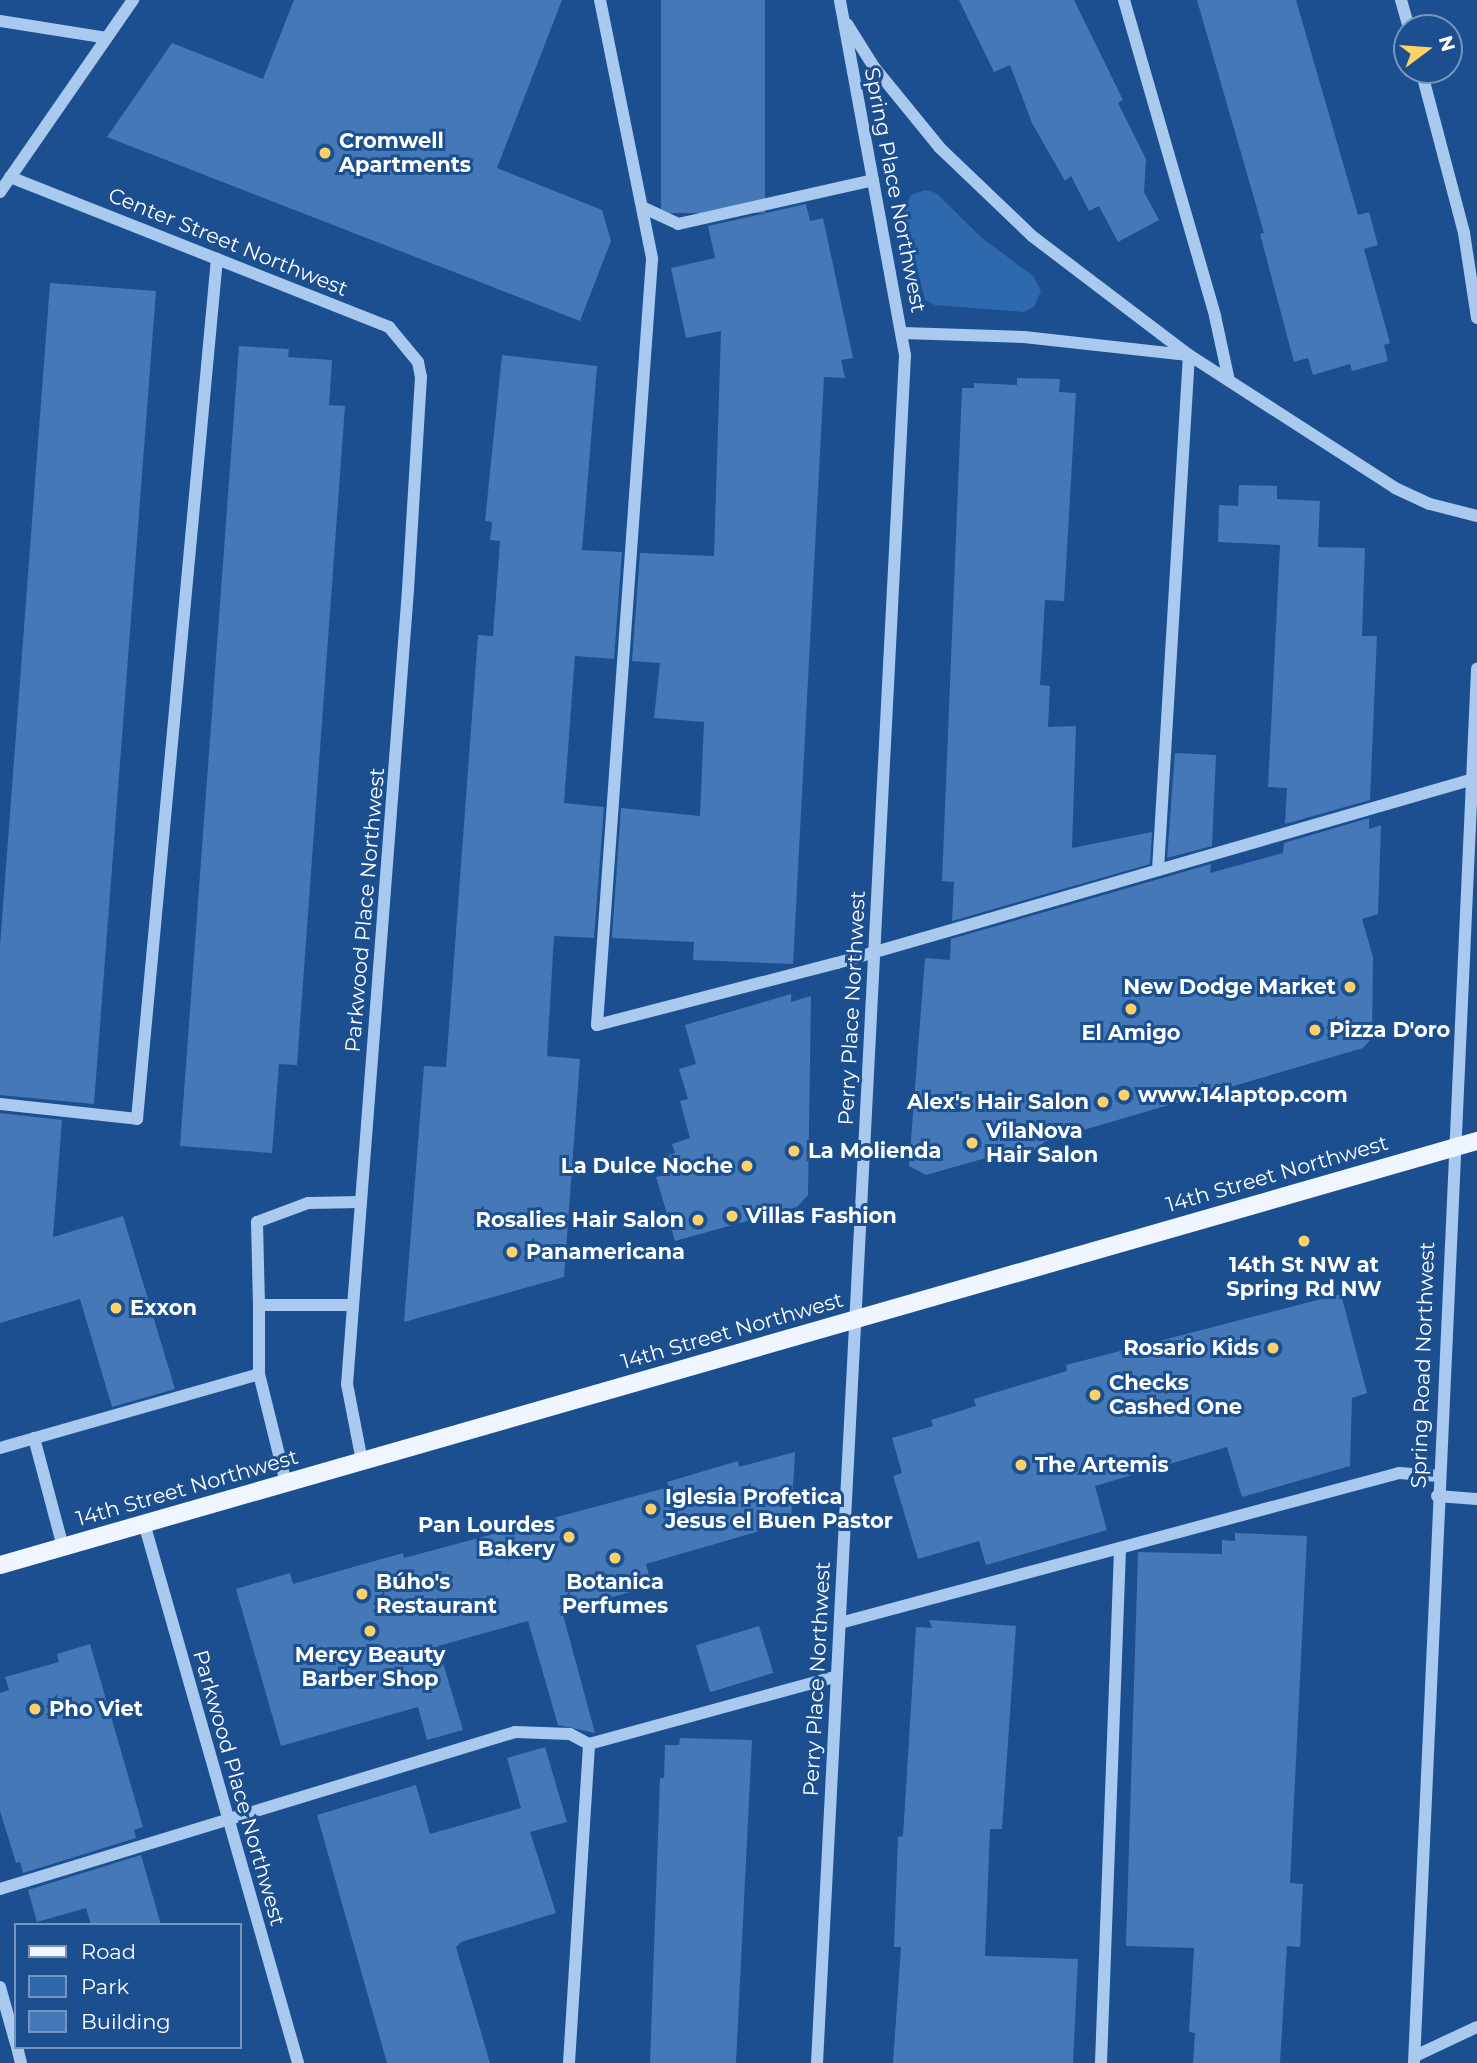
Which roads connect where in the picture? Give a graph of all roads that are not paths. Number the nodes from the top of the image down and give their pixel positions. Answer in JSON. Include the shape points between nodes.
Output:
{"nodes":[{"id":1,"x":133,"y":0,"type":"edge"},
{"id":2,"x":600,"y":0,"type":"edge"},
{"id":3,"x":840,"y":0,"type":"edge"},
{"id":4,"x":1124,"y":0,"type":"edge"},
{"id":5,"x":0,"y":21,"type":"edge"},
{"id":6,"x":845,"y":21,"type":"junction"},
{"id":7,"x":107,"y":38,"type":"junction"},
{"id":8,"x":1425,"y":84,"type":"edge"},
{"id":9,"x":10,"y":177,"type":"junction"},
{"id":10,"x":873,"y":180,"type":"junction"},
{"id":11,"x":0,"y":192,"type":"edge"},
{"id":12,"x":642,"y":207,"type":"junction"},
{"id":13,"x":217,"y":258,"type":"junction"},
{"id":14,"x":1477,"y":318,"type":"edge"},
{"id":15,"x":903,"y":333,"type":"junction"},
{"id":16,"x":1189,"y":355,"type":"junction"},
{"id":17,"x":418,"y":362,"type":"joint"},
{"id":18,"x":1229,"y":382,"type":"junction"},
{"id":19,"x":1477,"y":516,"type":"edge"},
{"id":20,"x":1477,"y":668,"type":"edge"},
{"id":21,"x":1474,"y":779,"type":"edge"},
{"id":22,"x":1158,"y":870,"type":"junction"},
{"id":23,"x":876,"y":952,"type":"junction"},
{"id":24,"x":0,"y":1104,"type":"edge"},
{"id":25,"x":1477,"y":1141,"type":"edge"},
{"id":26,"x":1453,"y":1147,"type":"junction"},
{"id":27,"x":360,"y":1202,"type":"junction"},
{"id":28,"x":259,"y":1306,"type":"junction"},
{"id":29,"x":352,"y":1306,"type":"junction"},
{"id":30,"x":855,"y":1320,"type":"junction"},
{"id":31,"x":260,"y":1374,"type":"junction"},
{"id":32,"x":34,"y":1438,"type":"junction"},
{"id":33,"x":0,"y":1448,"type":"edge"},
{"id":34,"x":362,"y":1461,"type":"junction"},
{"id":35,"x":1439,"y":1476,"type":"junction"},
{"id":36,"x":286,"y":1483,"type":"junction"},
{"id":37,"x":1437,"y":1496,"type":"junction"},
{"id":38,"x":1477,"y":1499,"type":"edge"},
{"id":39,"x":144,"y":1523,"type":"junction"},
{"id":40,"x":63,"y":1547,"type":"junction"},
{"id":41,"x":1120,"y":1549,"type":"junction"},
{"id":42,"x":0,"y":1565,"type":"edge"},
{"id":43,"x":840,"y":1623,"type":"junction"},
{"id":44,"x":836,"y":1676,"type":"junction"},
{"id":45,"x":589,"y":1744,"type":"junction"},
{"id":46,"x":229,"y":1823,"type":"junction"},
{"id":47,"x":0,"y":1889,"type":"edge"},
{"id":48,"x":0,"y":1987,"type":"edge"},
{"id":49,"x":1477,"y":2027,"type":"edge"},
{"id":50,"x":14,"y":2039,"type":"edge"},
{"id":51,"x":1415,"y":2059,"type":"edge"},
{"id":52,"x":298,"y":2063,"type":"edge"},
{"id":53,"x":569,"y":2063,"type":"edge"},
{"id":54,"x":817,"y":2063,"type":"edge"},
{"id":55,"x":1101,"y":2063,"type":"edge"}],
"edges":[{"from":1,"to":7,"type":"street"},
{"from":2,"to":12,"type":"street"},
{"from":3,"to":6,"type":"street","name":"Spring Place Northwest"},
{"from":4,"to":18,"type":"street","via":[[1215,316]]},
{"from":5,"to":7,"type":"street"},
{"from":6,"to":10,"type":"street","name":"Spring Place Northwest"},
{"from":6,"to":16,"type":"street","name":"Spring Place Northwest","via":[[909,111],[983,193],[1032,236]]},
{"from":7,"to":9,"type":"street"},
{"from":8,"to":14,"type":"street","via":[[1464,233]]},
{"from":9,"to":11,"type":"street"},
{"from":9,"to":13,"type":"street","name":"Center Street Northwest"},
{"from":10,"to":12,"type":"street","via":[[678,225]]},
{"from":10,"to":15,"type":"street","name":"Spring Place Northwest"},
{"from":12,"to":23,"type":"street","via":[[652,259],[597,1025]]},
{"from":13,"to":17,"type":"street","name":"Center Street Northwest","via":[[389,327]]},
{"from":13,"to":24,"type":"street","via":[[137,1119]]},
{"from":15,"to":16,"type":"street","name":"Spring Place Northwest","via":[[1024,337]]},
{"from":15,"to":23,"type":"street","name":"Perry Place Northwest"},
{"from":16,"to":18,"type":"street","name":"Spring Place Northwest"},
{"from":16,"to":22,"type":"street"},
{"from":17,"to":27,"type":"street","name":"Parkwood Place Northwest","via":[[421,377],[407,604]]},
{"from":18,"to":19,"type":"street","name":"Spring Place Northwest","via":[[1395,488],[1430,504]]},
{"from":20,"to":21,"type":"street","name":"Spring Road Northwest"},
{"from":21,"to":22,"type":"street"},
{"from":21,"to":26,"type":"street","name":"Spring Road Northwest"},
{"from":22,"to":23,"type":"street"},
{"from":23,"to":30,"type":"street","name":"Perry Place Northwest"},
{"from":25,"to":26,"type":"main road","name":"14th Street Northwest"},
{"from":26,"to":30,"type":"main road","name":"14th Street Northwest"},
{"from":26,"to":35,"type":"street","name":"Spring Road Northwest"},
{"from":27,"to":28,"type":"street","via":[[308,1203],[257,1222]]},
{"from":27,"to":29,"type":"street","name":"Parkwood Place Northwest"},
{"from":28,"to":29,"type":"street"},
{"from":28,"to":31,"type":"street"},
{"from":29,"to":34,"type":"street","name":"Parkwood Place Northwest","via":[[347,1384]]},
{"from":30,"to":34,"type":"main road","name":"14th Street Northwest"},
{"from":30,"to":43,"type":"street","name":"Perry Place Northwest"},
{"from":31,"to":32,"type":"street"},
{"from":31,"to":36,"type":"street"},
{"from":32,"to":33,"type":"street"},
{"from":32,"to":40,"type":"street"},
{"from":34,"to":36,"type":"main road","name":"14th Street Northwest"},
{"from":35,"to":37,"type":"street","name":"Spring Road Northwest"},
{"from":35,"to":41,"type":"street","via":[[1399,1473]]},
{"from":36,"to":39,"type":"main road","name":"14th Street Northwest"},
{"from":37,"to":38,"type":"street"},
{"from":37,"to":51,"type":"street","name":"Spring Road Northwest"},
{"from":39,"to":40,"type":"main road","name":"14th Street Northwest"},
{"from":39,"to":46,"type":"street","name":"Parkwood Place Northwest"},
{"from":40,"to":42,"type":"main road","name":"14th Street Northwest"},
{"from":41,"to":43,"type":"street"},
{"from":41,"to":55,"type":"street"},
{"from":43,"to":44,"type":"street","name":"Perry Place Northwest"},
{"from":44,"to":45,"type":"street"},
{"from":44,"to":54,"type":"street","name":"Perry Place Northwest"},
{"from":45,"to":46,"type":"street","via":[[570,1734],[515,1732]]},
{"from":45,"to":53,"type":"street"},
{"from":46,"to":47,"type":"street"},
{"from":46,"to":52,"type":"street","name":"Parkwood Place Northwest"},
{"from":48,"to":50,"type":"street"},
{"from":49,"to":51,"type":"street"}]}
